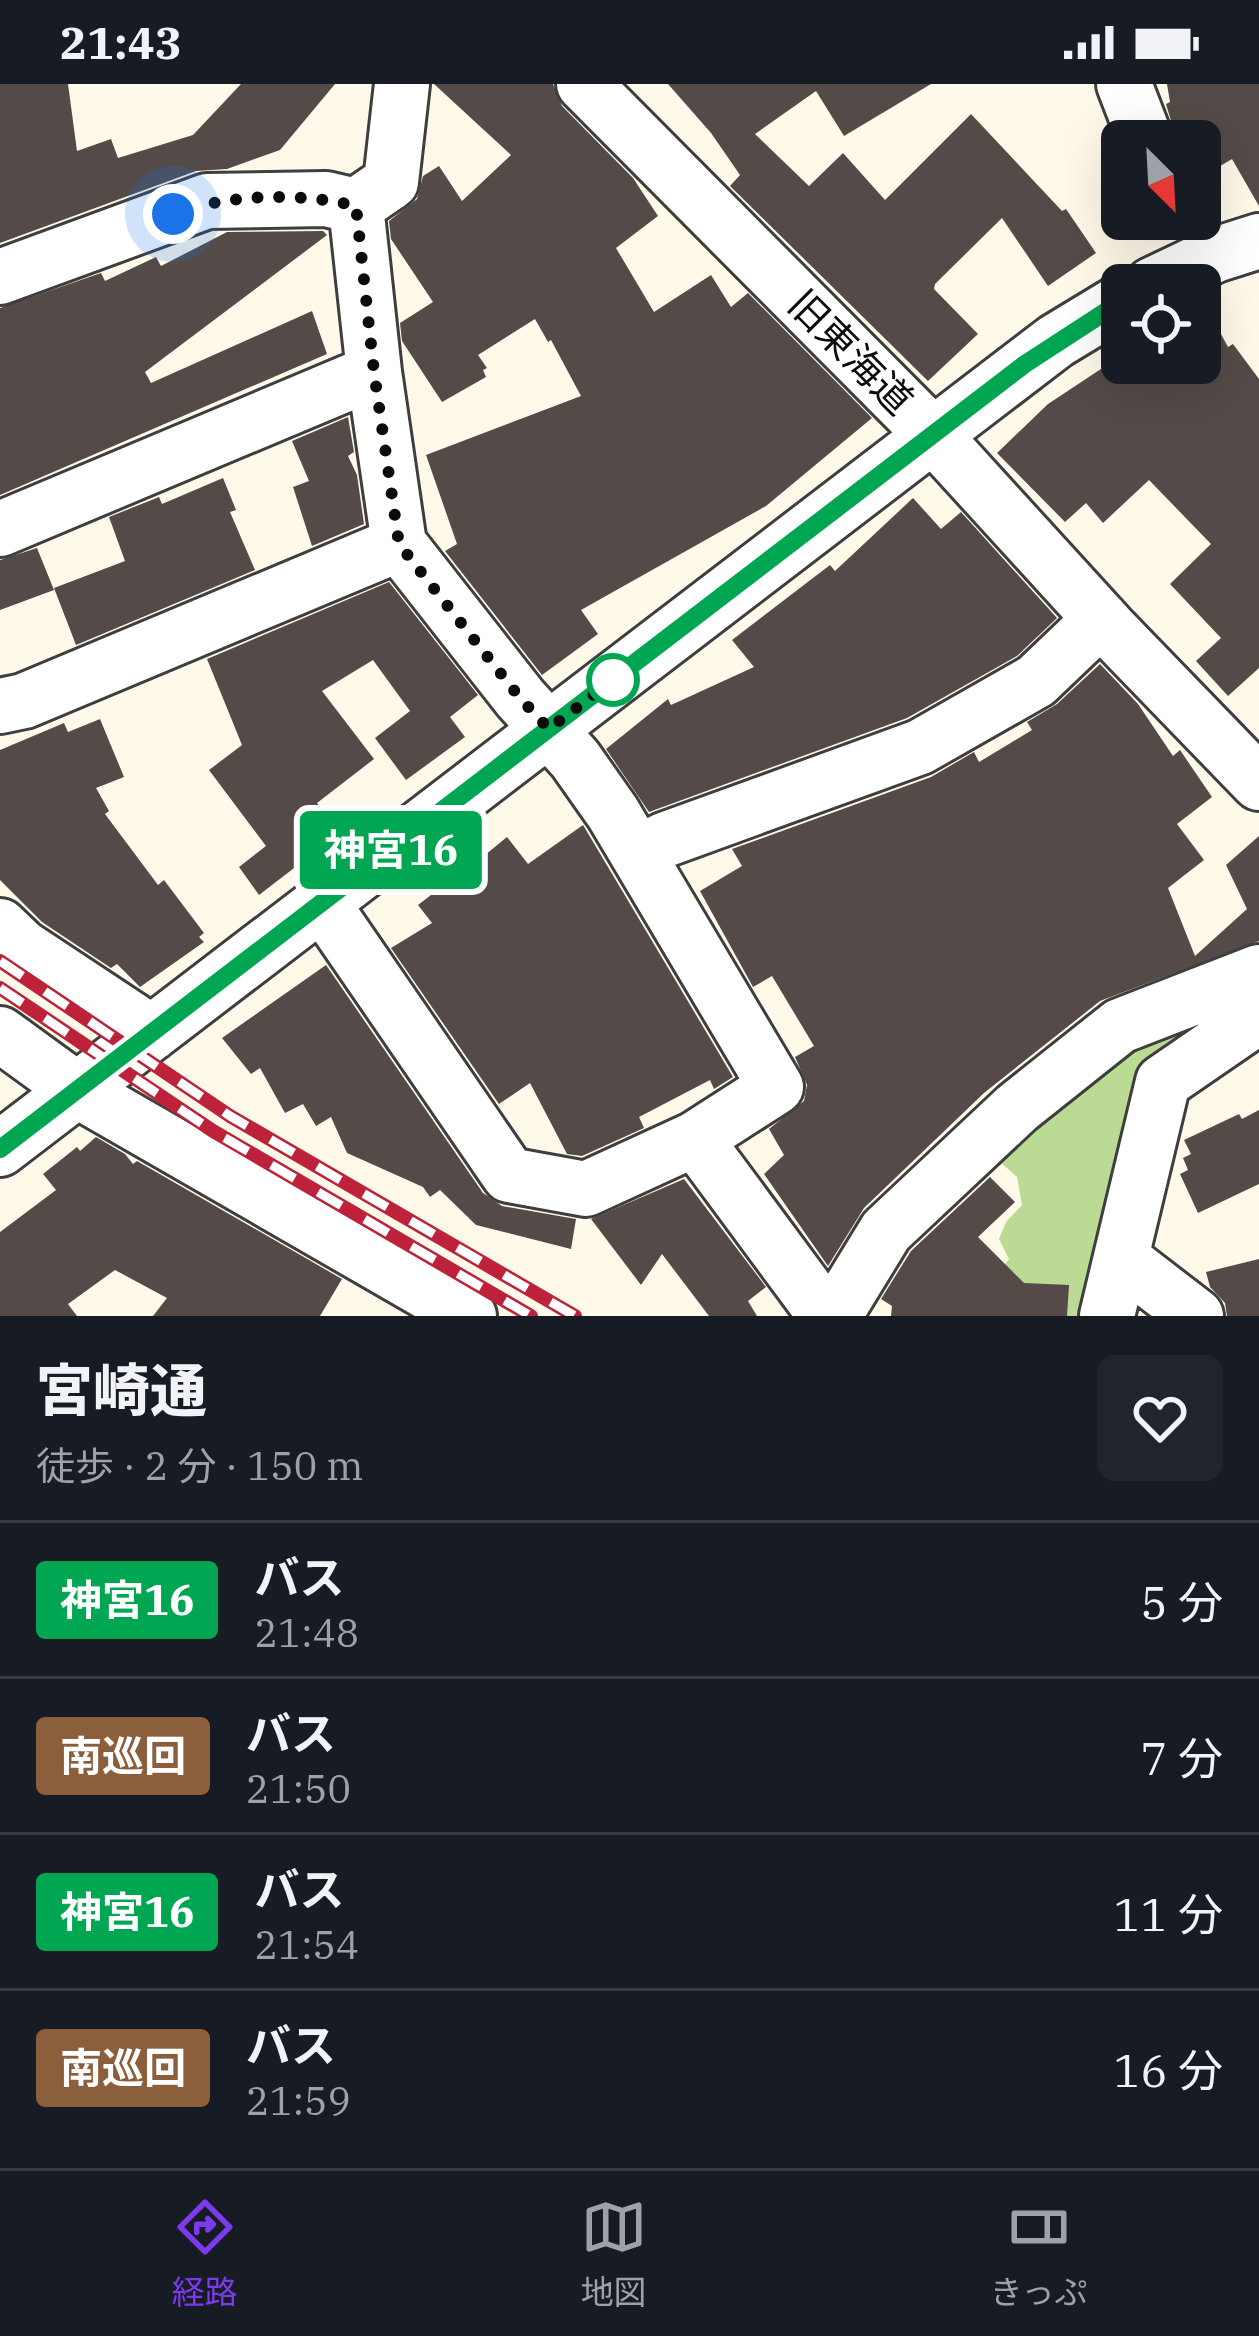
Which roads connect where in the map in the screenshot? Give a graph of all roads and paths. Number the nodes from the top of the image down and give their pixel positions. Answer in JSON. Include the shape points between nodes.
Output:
{"nodes":[{"id":1,"x":402,"y":84,"type":"edge"},
{"id":2,"x":584,"y":84,"type":"edge"},
{"id":3,"x":1124,"y":84,"type":"edge"},
{"id":4,"x":1138,"y":120,"type":"edge"},
{"id":5,"x":356,"y":206,"type":"junction"},
{"id":6,"x":1222,"y":238,"type":"edge"},
{"id":7,"x":1183,"y":264,"type":"edge"},
{"id":8,"x":0,"y":277,"type":"edge"},
{"id":9,"x":1101,"y":314,"type":"edge"},
{"id":10,"x":374,"y":372,"type":"junction"},
{"id":11,"x":933,"y":435,"type":"junction"},
{"id":12,"x":0,"y":529,"type":"edge"},
{"id":13,"x":399,"y":544,"type":"junction"},
{"id":14,"x":1101,"y":619,"type":"junction"},
{"id":15,"x":0,"y":706,"type":"edge"},
{"id":16,"x":549,"y":729,"type":"junction"},
{"id":17,"x":1259,"y":783,"type":"edge"},
{"id":18,"x":639,"y":853,"type":"junction"},
{"id":19,"x":322,"y":903,"type":"junction"},
{"id":20,"x":0,"y":926,"type":"edge"},
{"id":21,"x":1259,"y":972,"type":"edge"},
{"id":22,"x":1259,"y":1016,"type":"edge"},
{"id":23,"x":152,"y":1033,"type":"junction"},
{"id":24,"x":0,"y":1034,"type":"edge"},
{"id":25,"x":77,"y":1090,"type":"junction"},
{"id":26,"x":695,"y":1139,"type":"junction"},
{"id":27,"x":0,"y":1149,"type":"edge"},
{"id":28,"x":1121,"y":1259,"type":"junction"},
{"id":29,"x":469,"y":1316,"type":"edge"},
{"id":30,"x":830,"y":1316,"type":"edge"},
{"id":31,"x":1108,"y":1316,"type":"edge"},
{"id":32,"x":1196,"y":1316,"type":"edge"}],
"edges":[{"from":1,"to":5,"type":"street","via":[[392,182]]},
{"from":2,"to":11,"type":"street","name":"旧東海道"},
{"from":3,"to":4,"type":"street"},
{"from":5,"to":8,"type":"street","via":[[207,201]]},
{"from":5,"to":10,"type":"street"},
{"from":6,"to":7,"type":"street"},
{"from":9,"to":11,"type":"street"},
{"from":10,"to":12,"type":"street"},
{"from":10,"to":13,"type":"street"},
{"from":11,"to":14,"type":"street","name":"旧東海道"},
{"from":11,"to":16,"type":"street"},
{"from":13,"to":15,"type":"street"},
{"from":13,"to":16,"type":"street"},
{"from":14,"to":17,"type":"street","name":"旧東海道"},
{"from":14,"to":18,"type":"street","via":[[1036,681],[920,747]]},
{"from":16,"to":18,"type":"street"},
{"from":16,"to":19,"type":"street"},
{"from":18,"to":26,"type":"street","via":[[776,1087]]},
{"from":19,"to":23,"type":"street"},
{"from":19,"to":26,"type":"street","via":[[509,1175],[586,1189]]},
{"from":20,"to":23,"type":"street"},
{"from":21,"to":30,"type":"street","via":[[1120,1026],[1017,1108],[886,1231]]},
{"from":22,"to":28,"type":"street","via":[[1163,1082]]},
{"from":23,"to":25,"type":"street"},
{"from":24,"to":25,"type":"street"},
{"from":25,"to":27,"type":"street"},
{"from":25,"to":29,"type":"street"},
{"from":26,"to":30,"type":"street"},
{"from":28,"to":31,"type":"street"},
{"from":28,"to":32,"type":"street"}]}
